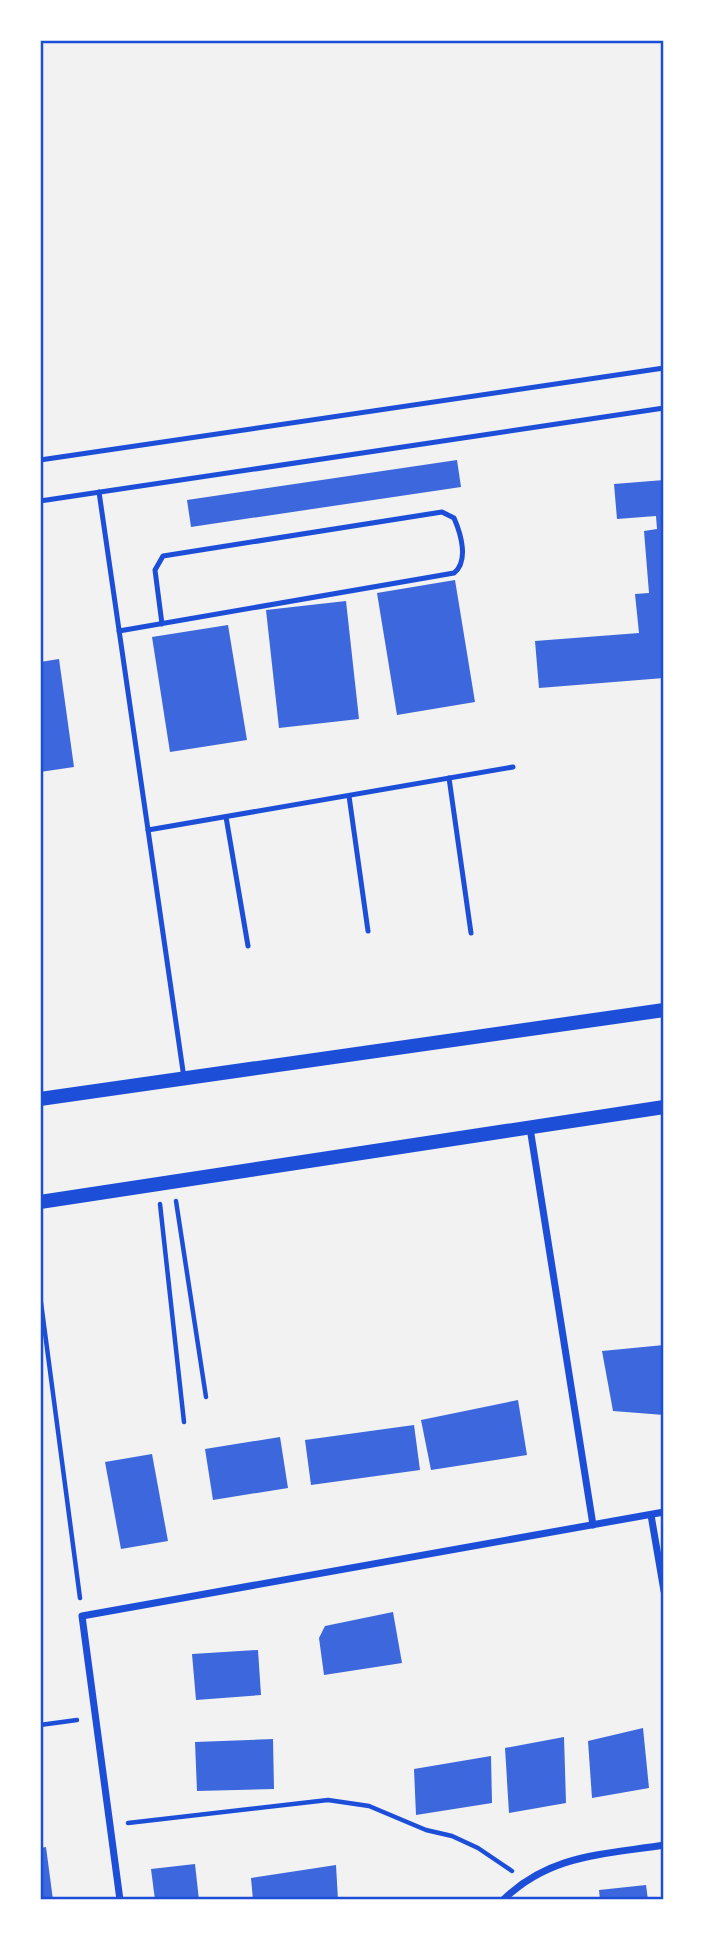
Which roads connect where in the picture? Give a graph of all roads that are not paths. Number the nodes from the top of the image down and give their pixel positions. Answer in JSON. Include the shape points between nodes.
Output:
{"nodes":[{"id":1,"x":664,"y":368,"type":"edge"},
{"id":2,"x":664,"y":408,"type":"edge"},
{"id":3,"x":40,"y":460,"type":"edge"},
{"id":4,"x":99,"y":492,"type":"junction"},
{"id":5,"x":40,"y":501,"type":"edge"},
{"id":6,"x":162,"y":624,"type":"junction"},
{"id":7,"x":119,"y":631,"type":"junction"},
{"id":8,"x":513,"y":767,"type":"dead end"},
{"id":9,"x":449,"y":778,"type":"junction"},
{"id":10,"x":349,"y":796,"type":"junction"},
{"id":11,"x":226,"y":817,"type":"junction"},
{"id":12,"x":148,"y":830,"type":"junction"},
{"id":13,"x":368,"y":931,"type":"dead end"},
{"id":14,"x":471,"y":933,"type":"dead end"},
{"id":15,"x":248,"y":946,"type":"dead end"},
{"id":16,"x":664,"y":1010,"type":"edge"},
{"id":17,"x":184,"y":1078,"type":"junction"},
{"id":18,"x":40,"y":1099,"type":"edge"},
{"id":19,"x":664,"y":1107,"type":"edge"},
{"id":20,"x":530,"y":1128,"type":"junction"},
{"id":21,"x":40,"y":1202,"type":"edge"},
{"id":22,"x":664,"y":1513,"type":"edge"},
{"id":23,"x":651,"y":1515,"type":"junction"},
{"id":24,"x":593,"y":1525,"type":"junction"},
{"id":25,"x":664,"y":1591,"type":"edge"},
{"id":26,"x":664,"y":1845,"type":"edge"},
{"id":27,"x":120,"y":1900,"type":"edge"},
{"id":28,"x":503,"y":1900,"type":"edge"}],
"edges":[{"from":1,"to":3,"type":"lane"},
{"from":2,"to":4,"type":"lane"},
{"from":4,"to":5,"type":"lane"},
{"from":4,"to":7,"type":"lane"},
{"from":6,"to":6,"type":"lane","via":[[155,570],[163,556],[442,512],[457,524],[463,556],[454,573]]},
{"from":6,"to":7,"type":"lane"},
{"from":7,"to":12,"type":"lane"},
{"from":8,"to":9,"type":"lane"},
{"from":9,"to":10,"type":"lane"},
{"from":9,"to":14,"type":"lane"},
{"from":10,"to":11,"type":"lane"},
{"from":10,"to":13,"type":"lane"},
{"from":11,"to":12,"type":"lane"},
{"from":11,"to":15,"type":"lane"},
{"from":12,"to":17,"type":"lane"},
{"from":16,"to":17,"type":"main road"},
{"from":17,"to":18,"type":"main road"},
{"from":19,"to":20,"type":"main road"},
{"from":20,"to":21,"type":"main road"},
{"from":20,"to":24,"type":"street"},
{"from":22,"to":23,"type":"street"},
{"from":23,"to":24,"type":"street"},
{"from":23,"to":25,"type":"street"},
{"from":24,"to":27,"type":"street","via":[[82,1616]]},
{"from":26,"to":28,"type":"street","via":[[559,1862],[524,1879]]}]}
